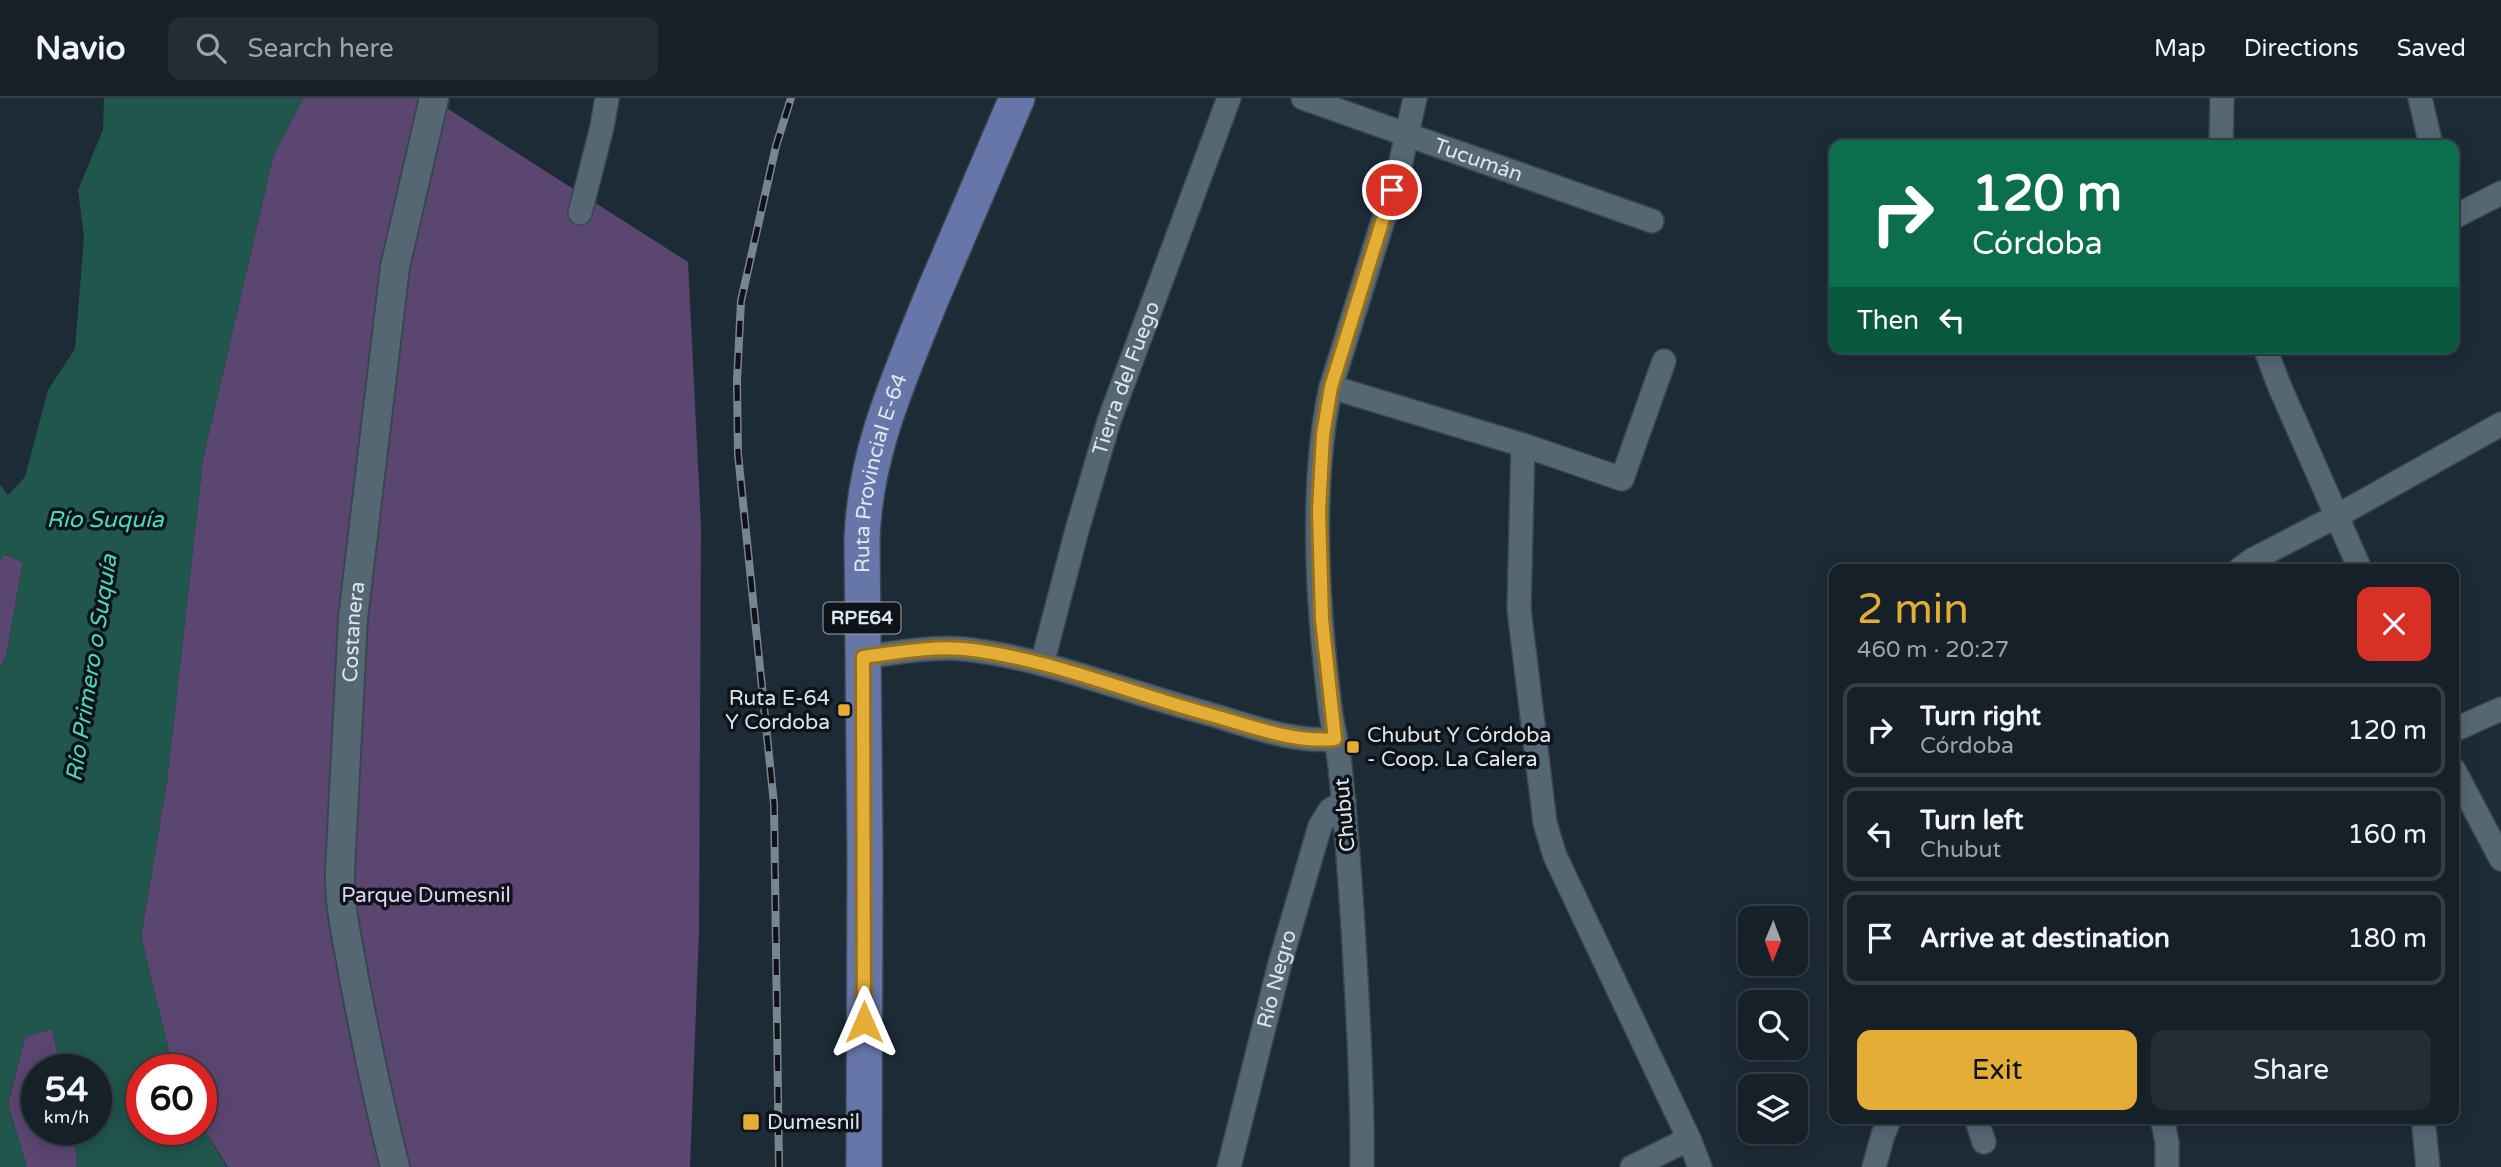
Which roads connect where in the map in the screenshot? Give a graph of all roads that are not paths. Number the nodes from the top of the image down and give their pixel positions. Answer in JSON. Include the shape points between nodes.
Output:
{"nodes":[{"id":1,"x":434,"y":98,"type":"edge"},
{"id":2,"x":608,"y":98,"type":"edge"},
{"id":3,"x":1017,"y":98,"type":"edge"},
{"id":4,"x":1229,"y":98,"type":"edge"},
{"id":5,"x":1303,"y":98,"type":"edge"},
{"id":6,"x":1415,"y":98,"type":"edge"},
{"id":7,"x":2222,"y":98,"type":"edge"},
{"id":8,"x":2420,"y":98,"type":"edge"},
{"id":9,"x":1407,"y":133,"type":"junction"},
{"id":10,"x":2221,"y":140,"type":"edge"},
{"id":11,"x":2430,"y":140,"type":"edge"},
{"id":12,"x":2501,"y":193,"type":"edge"},
{"id":13,"x":580,"y":213,"type":"dead end"},
{"id":14,"x":2459,"y":214,"type":"edge"},
{"id":15,"x":1652,"y":221,"type":"dead end"},
{"id":16,"x":2267,"y":354,"type":"edge"},
{"id":17,"x":1664,"y":360,"type":"dead end"},
{"id":18,"x":1331,"y":387,"type":"junction"},
{"id":19,"x":2501,"y":424,"type":"edge"},
{"id":20,"x":1523,"y":445,"type":"junction"},
{"id":21,"x":2337,"y":516,"type":"junction"},
{"id":22,"x":2247,"y":564,"type":"edge"},
{"id":23,"x":2358,"y":564,"type":"edge"},
{"id":24,"x":863,"y":657,"type":"junction"},
{"id":25,"x":1042,"y":664,"type":"junction"},
{"id":26,"x":2501,"y":709,"type":"edge"},
{"id":27,"x":2459,"y":728,"type":"edge"},
{"id":28,"x":1335,"y":739,"type":"junction"},
{"id":29,"x":2459,"y":778,"type":"edge"},
{"id":30,"x":1344,"y":802,"type":"junction"},
{"id":31,"x":2494,"y":831,"type":"edge"},
{"id":32,"x":2501,"y":859,"type":"edge"},
{"id":33,"x":1888,"y":1124,"type":"edge"},
{"id":34,"x":1978,"y":1124,"type":"edge"},
{"id":35,"x":2163,"y":1124,"type":"edge"},
{"id":36,"x":2424,"y":1124,"type":"edge"},
{"id":37,"x":1689,"y":1139,"type":"junction"},
{"id":38,"x":1984,"y":1142,"type":"dead end"},
{"id":39,"x":395,"y":1167,"type":"edge"},
{"id":40,"x":864,"y":1167,"type":"edge"},
{"id":41,"x":1229,"y":1167,"type":"edge"},
{"id":42,"x":1362,"y":1167,"type":"edge"},
{"id":43,"x":1632,"y":1167,"type":"edge"},
{"id":44,"x":1700,"y":1167,"type":"edge"},
{"id":45,"x":1874,"y":1167,"type":"edge"},
{"id":46,"x":2167,"y":1167,"type":"edge"},
{"id":47,"x":2428,"y":1167,"type":"edge"}],
"edges":[{"from":1,"to":39,"type":"street","name":"Costanera","via":[[395,267],[354,618],[340,872],[343,922]]},
{"from":2,"to":13,"type":"street"},
{"from":3,"to":24,"type":"main road","name":"Ruta Provincial E-64","number":"RPE64","via":[[911,349],[874,452],[863,509]]},
{"from":4,"to":25,"type":"street","name":"Tierra del Fuego","via":[[1109,421]]},
{"from":5,"to":9,"type":"street","name":"Tucumán"},
{"from":6,"to":9,"type":"street","name":"Chubut"},
{"from":7,"to":10,"type":"street"},
{"from":8,"to":11,"type":"street"},
{"from":9,"to":15,"type":"street","name":"Tucumán"},
{"from":9,"to":18,"type":"street","name":"Chubut"},
{"from":12,"to":14,"type":"street"},
{"from":16,"to":21,"type":"street"},
{"from":17,"to":20,"type":"street","via":[[1622,479]]},
{"from":18,"to":20,"type":"street"},
{"from":18,"to":28,"type":"street","name":"Chubut","via":[[1322,445],[1319,542]]},
{"from":19,"to":21,"type":"street"},
{"from":20,"to":37,"type":"street","via":[[1519,609],[1545,823],[1555,856]]},
{"from":21,"to":22,"type":"street"},
{"from":21,"to":23,"type":"street"},
{"from":24,"to":25,"type":"street","via":[[964,649]]},
{"from":24,"to":40,"type":"main road","name":"Ruta Provincial E-64","number":"RPE64"},
{"from":25,"to":28,"type":"street","via":[[1307,741]]},
{"from":26,"to":27,"type":"street"},
{"from":28,"to":30,"type":"street","name":"Chubut"},
{"from":29,"to":31,"type":"street"},
{"from":30,"to":41,"type":"street","name":"Río Negro","via":[[1330,810],[1320,826]]},
{"from":30,"to":42,"type":"street","name":"Chubut","via":[[1362,1094]]},
{"from":31,"to":32,"type":"street"},
{"from":33,"to":45,"type":"street"},
{"from":34,"to":38,"type":"street"},
{"from":35,"to":46,"type":"street"},
{"from":36,"to":47,"type":"street"},
{"from":37,"to":43,"type":"street"},
{"from":37,"to":44,"type":"street"}]}
